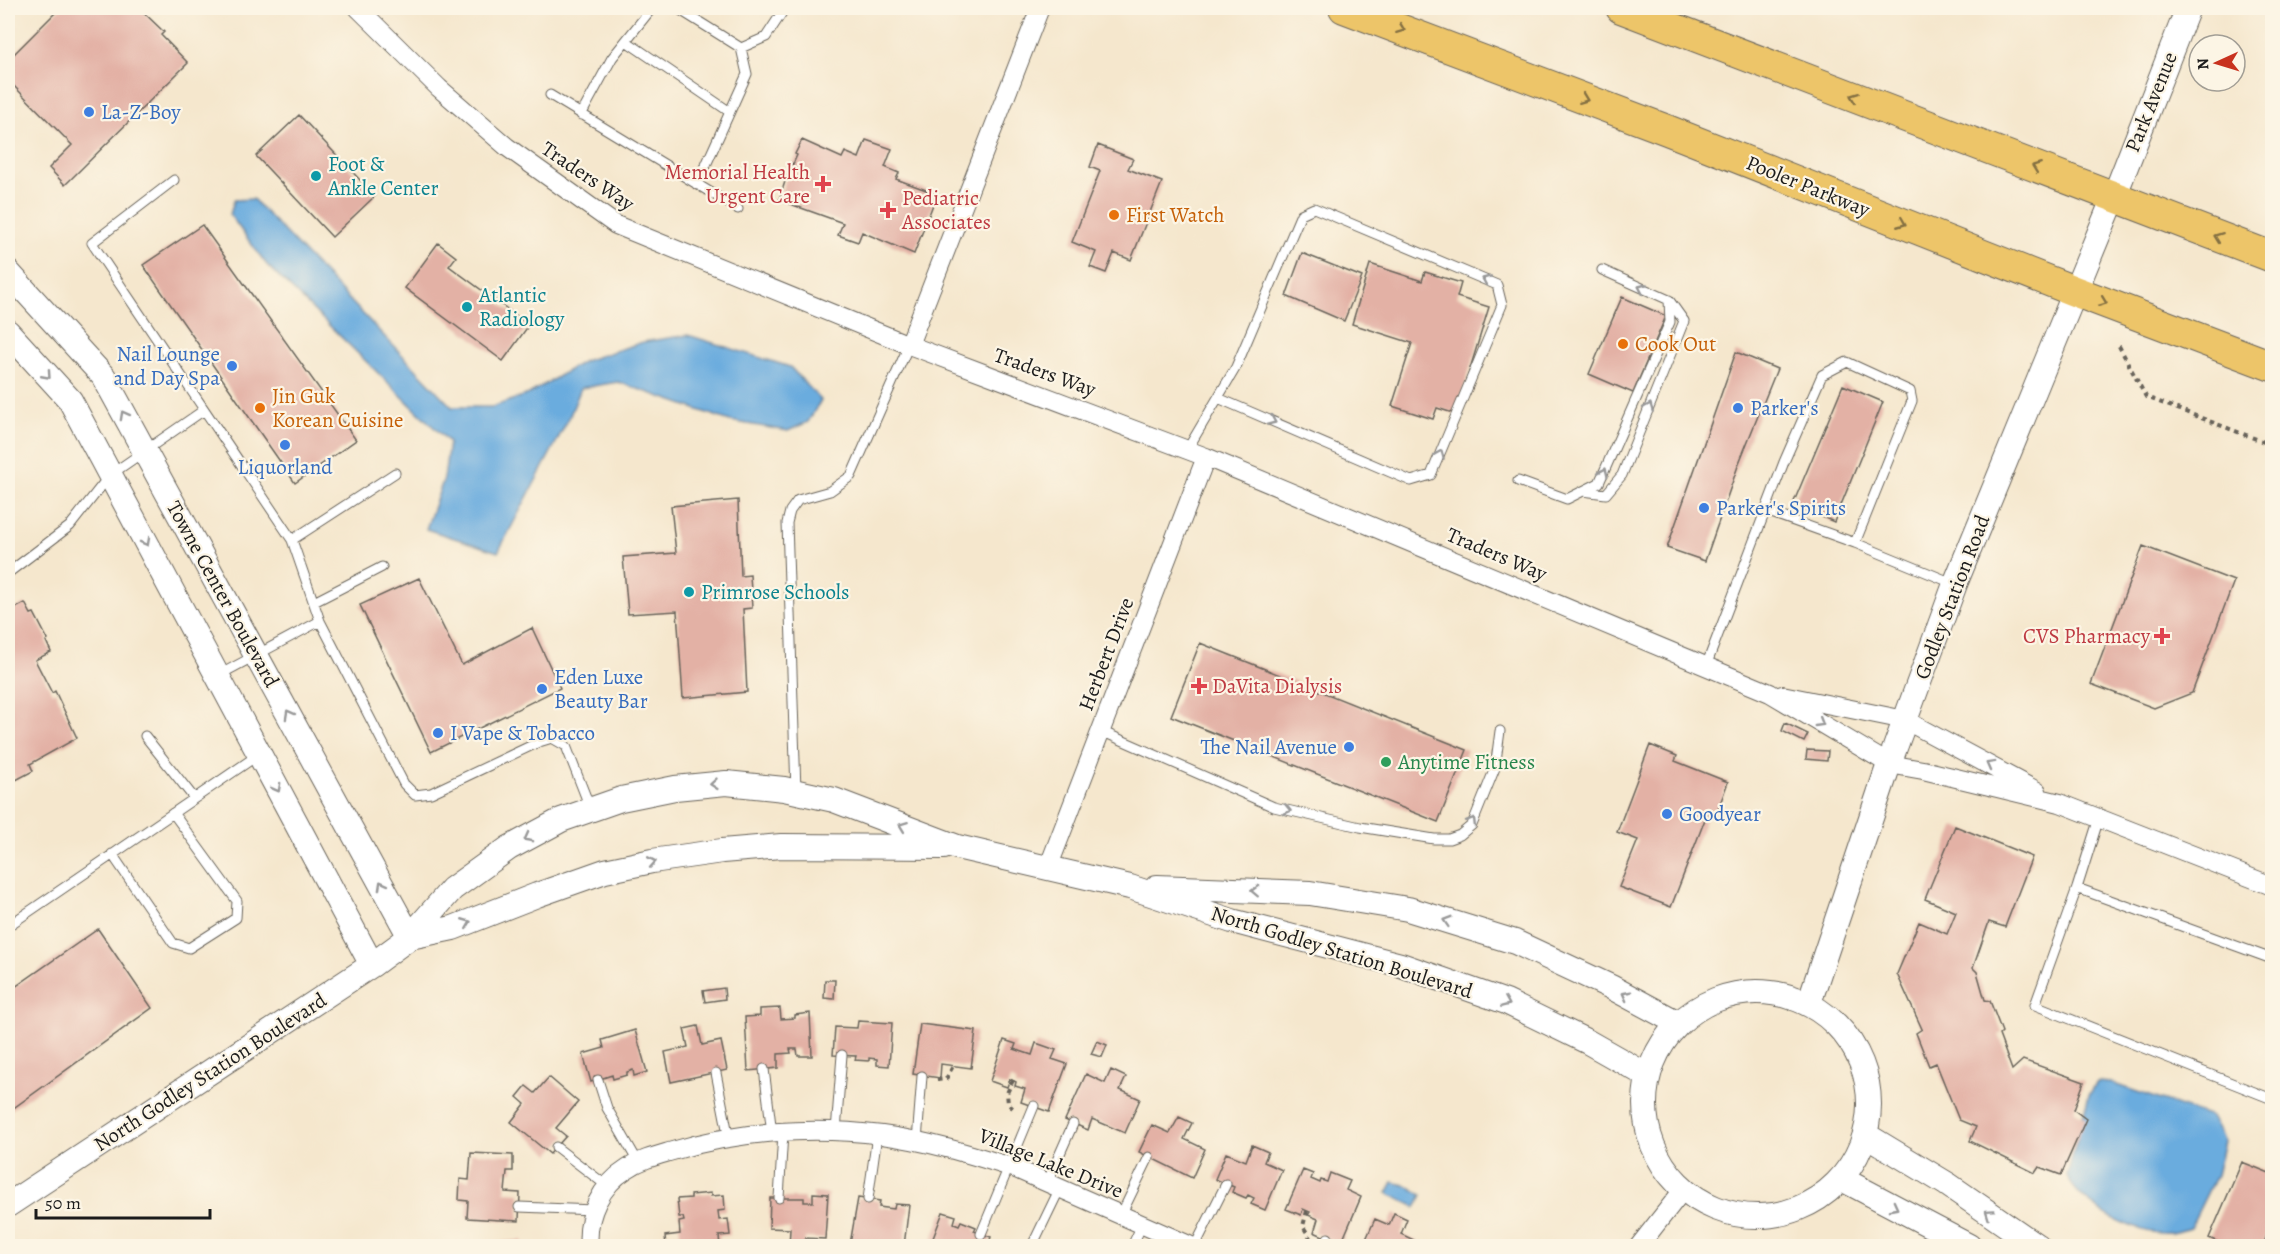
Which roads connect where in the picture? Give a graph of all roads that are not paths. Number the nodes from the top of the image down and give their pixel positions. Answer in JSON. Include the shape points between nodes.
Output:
{"nodes":[{"id":1,"x":358,"y":8,"type":"edge"},
{"id":2,"x":652,"y":8,"type":"edge"},
{"id":3,"x":677,"y":8,"type":"edge"},
{"id":4,"x":785,"y":8,"type":"edge"},
{"id":5,"x":1040,"y":8,"type":"edge"},
{"id":6,"x":1347,"y":8,"type":"edge"},
{"id":7,"x":1622,"y":8,"type":"edge"},
{"id":8,"x":2188,"y":8,"type":"edge"},
{"id":9,"x":626,"y":41,"type":"junction"},
{"id":10,"x":741,"y":48,"type":"junction"},
{"id":11,"x":550,"y":95,"type":"dead end"},
{"id":12,"x":730,"y":112,"type":"junction"},
{"id":13,"x":581,"y":115,"type":"junction"},
{"id":14,"x":174,"y":180,"type":"dead end"},
{"id":15,"x":697,"y":185,"type":"junction"},
{"id":16,"x":2114,"y":197,"type":"junction"},
{"id":17,"x":738,"y":209,"type":"dead end"},
{"id":18,"x":2272,"y":257,"type":"edge"},
{"id":19,"x":1602,"y":270,"type":"dead end"},
{"id":20,"x":8,"y":272,"type":"edge"},
{"id":21,"x":2074,"y":291,"type":"junction"},
{"id":22,"x":1669,"y":300,"type":"junction"},
{"id":23,"x":8,"y":332,"type":"edge"},
{"id":24,"x":909,"y":345,"type":"junction"},
{"id":25,"x":2272,"y":366,"type":"edge"},
{"id":26,"x":1218,"y":398,"type":"junction"},
{"id":27,"x":204,"y":410,"type":"junction"},
{"id":28,"x":144,"y":450,"type":"junction"},
{"id":29,"x":1187,"y":450,"type":"junction"},
{"id":30,"x":1206,"y":457,"type":"junction"},
{"id":31,"x":395,"y":473,"type":"dead end"},
{"id":32,"x":110,"y":475,"type":"junction"},
{"id":33,"x":1518,"y":482,"type":"dead end"},
{"id":34,"x":1583,"y":491,"type":"junction"},
{"id":35,"x":1766,"y":511,"type":"junction"},
{"id":36,"x":292,"y":540,"type":"junction"},
{"id":37,"x":1855,"y":543,"type":"junction"},
{"id":38,"x":382,"y":567,"type":"dead end"},
{"id":39,"x":8,"y":573,"type":"edge"},
{"id":40,"x":1955,"y":584,"type":"junction"},
{"id":41,"x":314,"y":602,"type":"junction"},
{"id":42,"x":320,"y":621,"type":"junction"},
{"id":43,"x":256,"y":654,"type":"junction"},
{"id":44,"x":1706,"y":666,"type":"junction"},
{"id":45,"x":217,"y":676,"type":"junction"},
{"id":46,"x":1770,"y":693,"type":"junction"},
{"id":47,"x":1905,"y":720,"type":"junction"},
{"id":48,"x":2272,"y":724,"type":"edge"},
{"id":49,"x":1101,"y":731,"type":"junction"},
{"id":50,"x":1500,"y":731,"type":"dead end"},
{"id":51,"x":146,"y":736,"type":"dead end"},
{"id":52,"x":2272,"y":751,"type":"edge"},
{"id":53,"x":259,"y":754,"type":"junction"},
{"id":54,"x":1889,"y":764,"type":"junction"},
{"id":55,"x":796,"y":791,"type":"junction"},
{"id":56,"x":194,"y":798,"type":"junction"},
{"id":57,"x":2060,"y":803,"type":"junction"},
{"id":58,"x":591,"y":810,"type":"junction"},
{"id":59,"x":173,"y":813,"type":"junction"},
{"id":60,"x":2099,"y":818,"type":"junction"},
{"id":61,"x":957,"y":847,"type":"junction"},
{"id":62,"x":112,"y":854,"type":"junction"},
{"id":63,"x":1048,"y":868,"type":"junction"},
{"id":64,"x":1130,"y":886,"type":"junction"},
{"id":65,"x":2272,"y":886,"type":"edge"},
{"id":66,"x":2077,"y":888,"type":"junction"},
{"id":67,"x":8,"y":926,"type":"edge"},
{"id":68,"x":410,"y":937,"type":"junction"},
{"id":69,"x":2272,"y":959,"type":"edge"},
{"id":70,"x":372,"y":965,"type":"junction"},
{"id":71,"x":1809,"y":1003,"type":"junction"},
{"id":72,"x":1678,"y":1023,"type":"junction"},
{"id":73,"x":842,"y":1055,"type":"dead end"},
{"id":74,"x":764,"y":1070,"type":"dead end"},
{"id":75,"x":716,"y":1072,"type":"dead end"},
{"id":76,"x":922,"y":1076,"type":"dead end"},
{"id":77,"x":1648,"y":1076,"type":"junction"},
{"id":78,"x":598,"y":1080,"type":"dead end"},
{"id":79,"x":2272,"y":1100,"type":"edge"},
{"id":80,"x":1034,"y":1106,"type":"dead end"},
{"id":81,"x":1073,"y":1124,"type":"dead end"},
{"id":82,"x":836,"y":1131,"type":"junction"},
{"id":83,"x":777,"y":1133,"type":"junction"},
{"id":84,"x":877,"y":1135,"type":"junction"},
{"id":85,"x":1866,"y":1135,"type":"junction"},
{"id":86,"x":729,"y":1139,"type":"junction"},
{"id":87,"x":917,"y":1141,"type":"junction"},
{"id":88,"x":556,"y":1147,"type":"dead end"},
{"id":89,"x":1149,"y":1157,"type":"dead end"},
{"id":90,"x":638,"y":1162,"type":"junction"},
{"id":91,"x":1010,"y":1166,"type":"junction"},
{"id":92,"x":1842,"y":1179,"type":"junction"},
{"id":93,"x":1226,"y":1184,"type":"dead end"},
{"id":94,"x":1054,"y":1185,"type":"junction"},
{"id":95,"x":608,"y":1186,"type":"junction"},
{"id":96,"x":1683,"y":1190,"type":"junction"},
{"id":97,"x":779,"y":1198,"type":"dead end"},
{"id":98,"x":868,"y":1199,"type":"dead end"},
{"id":99,"x":8,"y":1205,"type":"edge"},
{"id":100,"x":519,"y":1207,"type":"dead end"},
{"id":101,"x":594,"y":1210,"type":"junction"},
{"id":102,"x":1121,"y":1215,"type":"junction"},
{"id":103,"x":1142,"y":1225,"type":"junction"},
{"id":104,"x":981,"y":1233,"type":"dead end"},
{"id":105,"x":589,"y":1246,"type":"edge"},
{"id":106,"x":1032,"y":1246,"type":"edge"},
{"id":107,"x":1132,"y":1246,"type":"edge"},
{"id":108,"x":1193,"y":1246,"type":"edge"},
{"id":109,"x":1639,"y":1246,"type":"edge"},
{"id":110,"x":1969,"y":1246,"type":"edge"},
{"id":111,"x":2037,"y":1246,"type":"edge"}],
"edges":[{"from":1,"to":24,"type":"street","name":"Traders Way","via":[[507,147],[616,225]]},
{"from":2,"to":9,"type":"lane"},
{"from":3,"to":10,"type":"lane"},
{"from":4,"to":10,"type":"lane","via":[[766,37]]},
{"from":5,"to":24,"type":"street"},
{"from":6,"to":21,"type":"main road","name":"Pooler Parkway","one_way":true},
{"from":16,"to":7,"type":"main road","one_way":true},
{"from":8,"to":16,"type":"street","name":"Park Avenue"},
{"from":9,"to":12,"type":"lane"},
{"from":9,"to":13,"type":"lane","via":[[612,58]]},
{"from":10,"to":12,"type":"lane","via":[[747,74]]},
{"from":11,"to":13,"type":"lane"},
{"from":12,"to":15,"type":"lane"},
{"from":13,"to":15,"type":"lane"},
{"from":14,"to":27,"type":"lane","via":[[92,243]]},
{"from":15,"to":17,"type":"lane"},
{"from":18,"to":16,"type":"main road","one_way":true},
{"from":16,"to":21,"type":"street","name":"Godley Station Road"},
{"from":22,"to":19,"type":"lane","one_way":true},
{"from":28,"to":20,"type":"street","name":"Towne Center Boulevard","one_way":true,"via":[[104,377]]},
{"from":21,"to":25,"type":"main road","name":"Pooler Parkway","one_way":true},
{"from":21,"to":40,"type":"street","name":"Godley Station Road"},
{"from":34,"to":22,"type":"lane","one_way":true,"via":[[1599,483],[1604,472],[1670,322]]},
{"from":34,"to":22,"type":"lane","one_way":true,"via":[[1606,494],[1622,475],[1684,321]]},
{"from":23,"to":32,"type":"street","name":"Towne Center Boulevard","one_way":true,"via":[[70,400]]},
{"from":24,"to":29,"type":"street","name":"Traders Way"},
{"from":24,"to":55,"type":"lane","via":[[851,476],[830,491],[798,500],[790,511],[787,523]]},
{"from":26,"to":26,"type":"lane","one_way":true,"via":[[1412,481],[1431,475],[1502,305],[1497,285],[1314,208],[1301,214],[1236,367]]},
{"from":26,"to":29,"type":"lane"},
{"from":27,"to":28,"type":"lane"},
{"from":27,"to":36,"type":"lane"},
{"from":28,"to":32,"type":"lane"},
{"from":28,"to":43,"type":"street","name":"Towne Center Boulevard"},
{"from":29,"to":30,"type":"street","name":"Traders Way"},
{"from":30,"to":44,"type":"street","name":"Traders Way"},
{"from":30,"to":49,"type":"street","name":"Herbert Drive"},
{"from":31,"to":36,"type":"lane"},
{"from":32,"to":39,"type":"lane","via":[[70,526]]},
{"from":32,"to":45,"type":"street","name":"Towne Center Boulevard","one_way":true},
{"from":33,"to":34,"type":"lane","via":[[1567,500]]},
{"from":35,"to":37,"type":"lane"},
{"from":35,"to":37,"type":"lane","via":[[1822,375],[1846,362],[1910,391],[1912,401]]},
{"from":35,"to":44,"type":"lane"},
{"from":36,"to":41,"type":"lane"},
{"from":37,"to":40,"type":"lane"},
{"from":38,"to":41,"type":"lane"},
{"from":40,"to":47,"type":"street","name":"Godley Station Road"},
{"from":41,"to":42,"type":"lane"},
{"from":42,"to":43,"type":"lane"},
{"from":42,"to":58,"type":"lane","via":[[404,784],[415,795],[431,794],[552,738],[566,746]]},
{"from":43,"to":45,"type":"lane"},
{"from":68,"to":43,"type":"street","name":"Towne Center Boulevard","one_way":true},
{"from":44,"to":46,"type":"street","name":"Traders Way"},
{"from":45,"to":53,"type":"street","name":"Towne Center Boulevard"},
{"from":46,"to":47,"type":"street","name":"Traders Way"},
{"from":46,"to":54,"type":"street","name":"Traders Way","one_way":true},
{"from":47,"to":54,"type":"street","name":"Godley Station Road"},
{"from":57,"to":47,"type":"street","name":"Traders Way","one_way":true},
{"from":48,"to":52,"type":"lane"},
{"from":49,"to":50,"type":"lane","one_way":true,"via":[[1275,807],[1434,839],[1460,835],[1472,825],[1495,768]]},
{"from":49,"to":63,"type":"street","name":"Herbert Drive"},
{"from":51,"to":56,"type":"lane"},
{"from":53,"to":56,"type":"lane"},
{"from":53,"to":70,"type":"street","name":"Towne Center Boulevard","one_way":true},
{"from":54,"to":57,"type":"street"},
{"from":54,"to":71,"type":"street","name":"Godley Station Road"},
{"from":55,"to":58,"type":"street","name":"North Godley Station Boulevard","one_way":true,"via":[[726,783],[675,788],[621,799]]},
{"from":61,"to":55,"type":"street","name":"North Godley Station Boulevard","one_way":true,"via":[[834,800]]},
{"from":56,"to":59,"type":"lane"},
{"from":57,"to":60,"type":"street"},
{"from":58,"to":68,"type":"street","name":"North Godley Station Boulevard","one_way":true,"via":[[561,820],[509,848],[452,889]]},
{"from":59,"to":62,"type":"lane"},
{"from":59,"to":62,"type":"lane","via":[[237,901],[236,918],[189,948],[173,943]]},
{"from":60,"to":65,"type":"street"},
{"from":60,"to":66,"type":"lane"},
{"from":61,"to":63,"type":"street","name":"North Godley Station Boulevard"},
{"from":68,"to":61,"type":"street","name":"North Godley Station Boulevard","one_way":true,"via":[[453,928],[605,871],[652,861],[781,846]]},
{"from":62,"to":67,"type":"lane"},
{"from":63,"to":64,"type":"street","name":"North Godley Station Boulevard"},
{"from":72,"to":64,"type":"street","name":"North Godley Station Boulevard","one_way":true,"via":[[1515,942],[1408,909],[1310,893]]},
{"from":64,"to":77,"type":"street","name":"North Godley Station Boulevard","one_way":true,"via":[[1232,921],[1401,965],[1506,1002]]},
{"from":66,"to":69,"type":"lane"},
{"from":66,"to":79,"type":"lane","via":[[2035,1005]]},
{"from":68,"to":70,"type":"street","name":"North Godley Station Boulevard"},
{"from":70,"to":99,"type":"street","name":"North Godley Station Boulevard"},
{"from":71,"to":72,"type":"street","via":[[1775,992],[1740,992],[1707,1003]]},
{"from":71,"to":85,"type":"street","via":[[1839,1027],[1861,1059],[1870,1096]]},
{"from":72,"to":77,"type":"street","via":[[1659,1047]]},
{"from":73,"to":82,"type":"lane"},
{"from":74,"to":83,"type":"lane"},
{"from":75,"to":86,"type":"lane"},
{"from":76,"to":87,"type":"lane"},
{"from":77,"to":96,"type":"street","via":[[1644,1107],[1649,1138],[1663,1166]]},
{"from":78,"to":90,"type":"lane","via":[[607,1108]]},
{"from":80,"to":91,"type":"lane"},
{"from":81,"to":94,"type":"lane"},
{"from":82,"to":83,"type":"street","name":"Village Lake Drive"},
{"from":82,"to":84,"type":"street","name":"Village Lake Drive"},
{"from":83,"to":86,"type":"street","name":"Village Lake Drive"},
{"from":83,"to":97,"type":"lane"},
{"from":84,"to":87,"type":"street","name":"Village Lake Drive"},
{"from":84,"to":98,"type":"lane"},
{"from":85,"to":92,"type":"street"},
{"from":111,"to":85,"type":"street","one_way":true,"via":[[1947,1184]]},
{"from":86,"to":90,"type":"street","name":"Village Lake Drive"},
{"from":87,"to":91,"type":"street","name":"Village Lake Drive"},
{"from":88,"to":95,"type":"lane"},
{"from":89,"to":102,"type":"lane"},
{"from":90,"to":95,"type":"street","name":"Village Lake Drive"},
{"from":91,"to":94,"type":"street","name":"Village Lake Drive"},
{"from":91,"to":104,"type":"lane"},
{"from":92,"to":96,"type":"street","via":[[1820,1198],[1793,1211],[1765,1217],[1717,1209]]},
{"from":92,"to":110,"type":"street","one_way":true},
{"from":93,"to":108,"type":"lane"},
{"from":94,"to":102,"type":"street","name":"Village Lake Drive"},
{"from":94,"to":106,"type":"lane"},
{"from":95,"to":101,"type":"street","name":"Village Lake Drive"},
{"from":96,"to":109,"type":"street"},
{"from":100,"to":101,"type":"lane"},
{"from":101,"to":105,"type":"street","name":"Village Lake Drive"},
{"from":102,"to":103,"type":"street","name":"Village Lake Drive"},
{"from":103,"to":107,"type":"lane"},
{"from":103,"to":108,"type":"street","name":"Village Lake Drive"}]}
